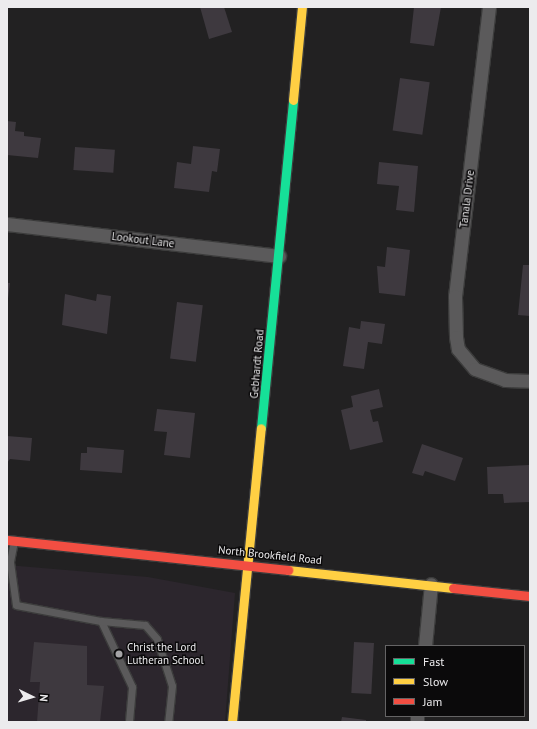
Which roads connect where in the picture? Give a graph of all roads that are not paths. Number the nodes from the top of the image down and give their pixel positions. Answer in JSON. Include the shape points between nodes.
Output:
{"nodes":[{"id":1,"x":302,"y":7,"type":"edge"},
{"id":2,"x":489,"y":7,"type":"edge"},
{"id":3,"x":7,"y":224,"type":"edge"},
{"id":4,"x":279,"y":256,"type":"junction"},
{"id":5,"x":530,"y":381,"type":"edge"},
{"id":6,"x":10,"y":541,"type":"edge"},
{"id":7,"x":249,"y":565,"type":"junction"},
{"id":8,"x":431,"y":584,"type":"junction"},
{"id":9,"x":530,"y":596,"type":"edge"},
{"id":10,"x":101,"y":621,"type":"junction"},
{"id":11,"x":425,"y":645,"type":"edge"},
{"id":12,"x":129,"y":722,"type":"edge"},
{"id":13,"x":168,"y":722,"type":"edge"},
{"id":14,"x":232,"y":722,"type":"edge"}],
"edges":[{"from":1,"to":4,"type":"street","name":"Gebhardt Road"},
{"from":2,"to":5,"type":"street","name":"Tanala Drive","via":[[454,322],[458,350],[466,362],[488,376]]},
{"from":3,"to":4,"type":"street","name":"Lookout Lane"},
{"from":4,"to":7,"type":"street","name":"Gebhardt Road"},
{"from":6,"to":7,"type":"street","name":"North Brookfield Road"},
{"from":6,"to":10,"type":"lane","via":[[16,606]]},
{"from":7,"to":8,"type":"street","name":"North Brookfield Road"},
{"from":7,"to":14,"type":"street","name":"Gebhardt Road"},
{"from":8,"to":9,"type":"street","name":"North Brookfield Road"},
{"from":8,"to":11,"type":"street"},
{"from":10,"to":12,"type":"lane","via":[[132,687]]},
{"from":10,"to":13,"type":"lane","via":[[145,625],[157,639],[172,686]]}]}
